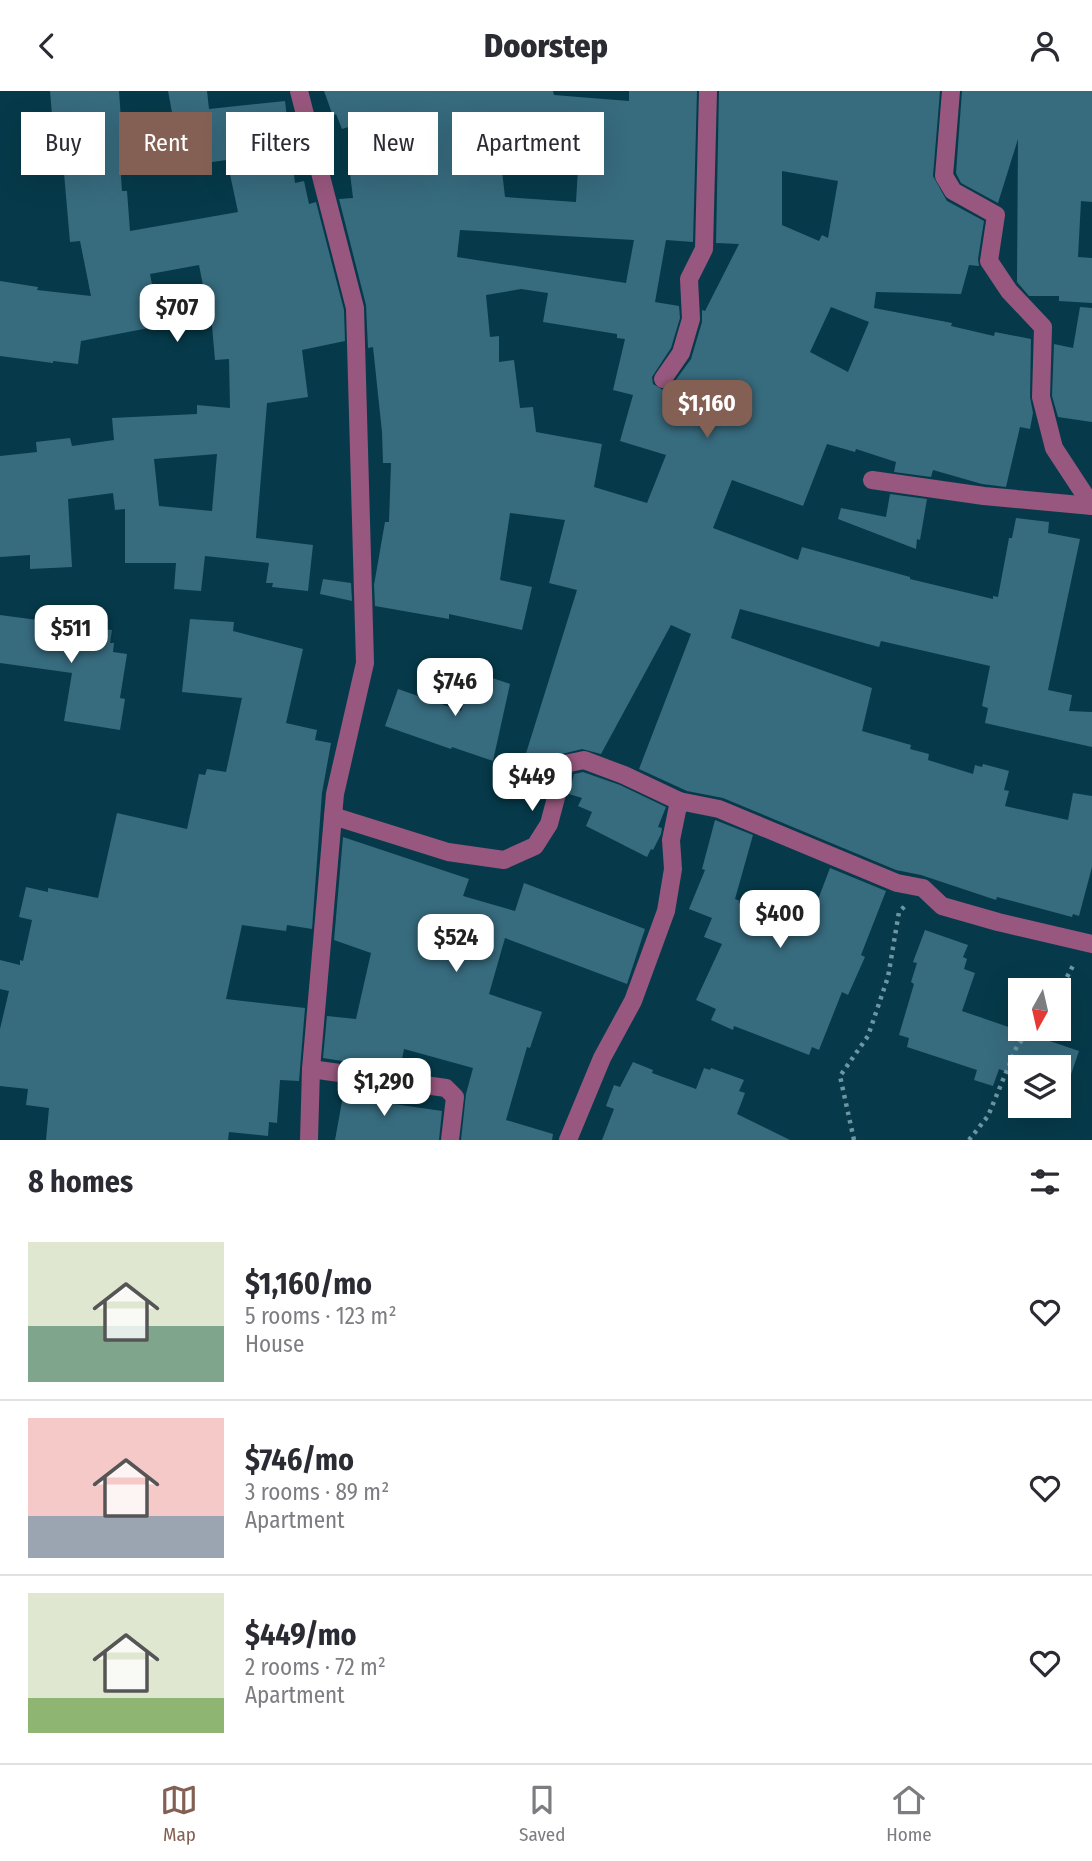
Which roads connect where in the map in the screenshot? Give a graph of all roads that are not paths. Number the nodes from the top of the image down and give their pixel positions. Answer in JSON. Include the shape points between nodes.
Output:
{"nodes":[{"id":1,"x":299,"y":91,"type":"edge"},
{"id":2,"x":708,"y":91,"type":"edge"},
{"id":3,"x":951,"y":91,"type":"edge"},
{"id":4,"x":663,"y":379,"type":"dead end"},
{"id":5,"x":872,"y":480,"type":"dead end"},
{"id":6,"x":679,"y":801,"type":"junction"},
{"id":7,"x":333,"y":816,"type":"junction"},
{"id":8,"x":1088,"y":943,"type":"edge"},
{"id":9,"x":311,"y":1069,"type":"junction"},
{"id":10,"x":309,"y":1140,"type":"edge"},
{"id":11,"x":450,"y":1140,"type":"edge"},
{"id":12,"x":568,"y":1140,"type":"edge"}],
"edges":[{"from":1,"to":7,"type":"street","via":[[355,308],[365,663]]},
{"from":2,"to":4,"type":"street","via":[[704,249],[689,279],[691,319],[681,353]]},
{"from":3,"to":5,"type":"street","via":[[944,176],[953,191],[996,215],[989,261],[1009,291],[1043,327],[1041,397],[1054,448],[1092,506]]},
{"from":6,"to":7,"type":"street","via":[[584,760],[565,764],[549,824],[535,846],[504,860],[448,852]]},
{"from":6,"to":8,"type":"street","via":[[719,809],[897,883],[923,888],[942,906]]},
{"from":6,"to":12,"type":"street","via":[[666,911],[633,1002],[602,1058]]},
{"from":7,"to":9,"type":"street"},
{"from":9,"to":10,"type":"street"},
{"from":9,"to":11,"type":"street","via":[[446,1088],[456,1097]]}]}
